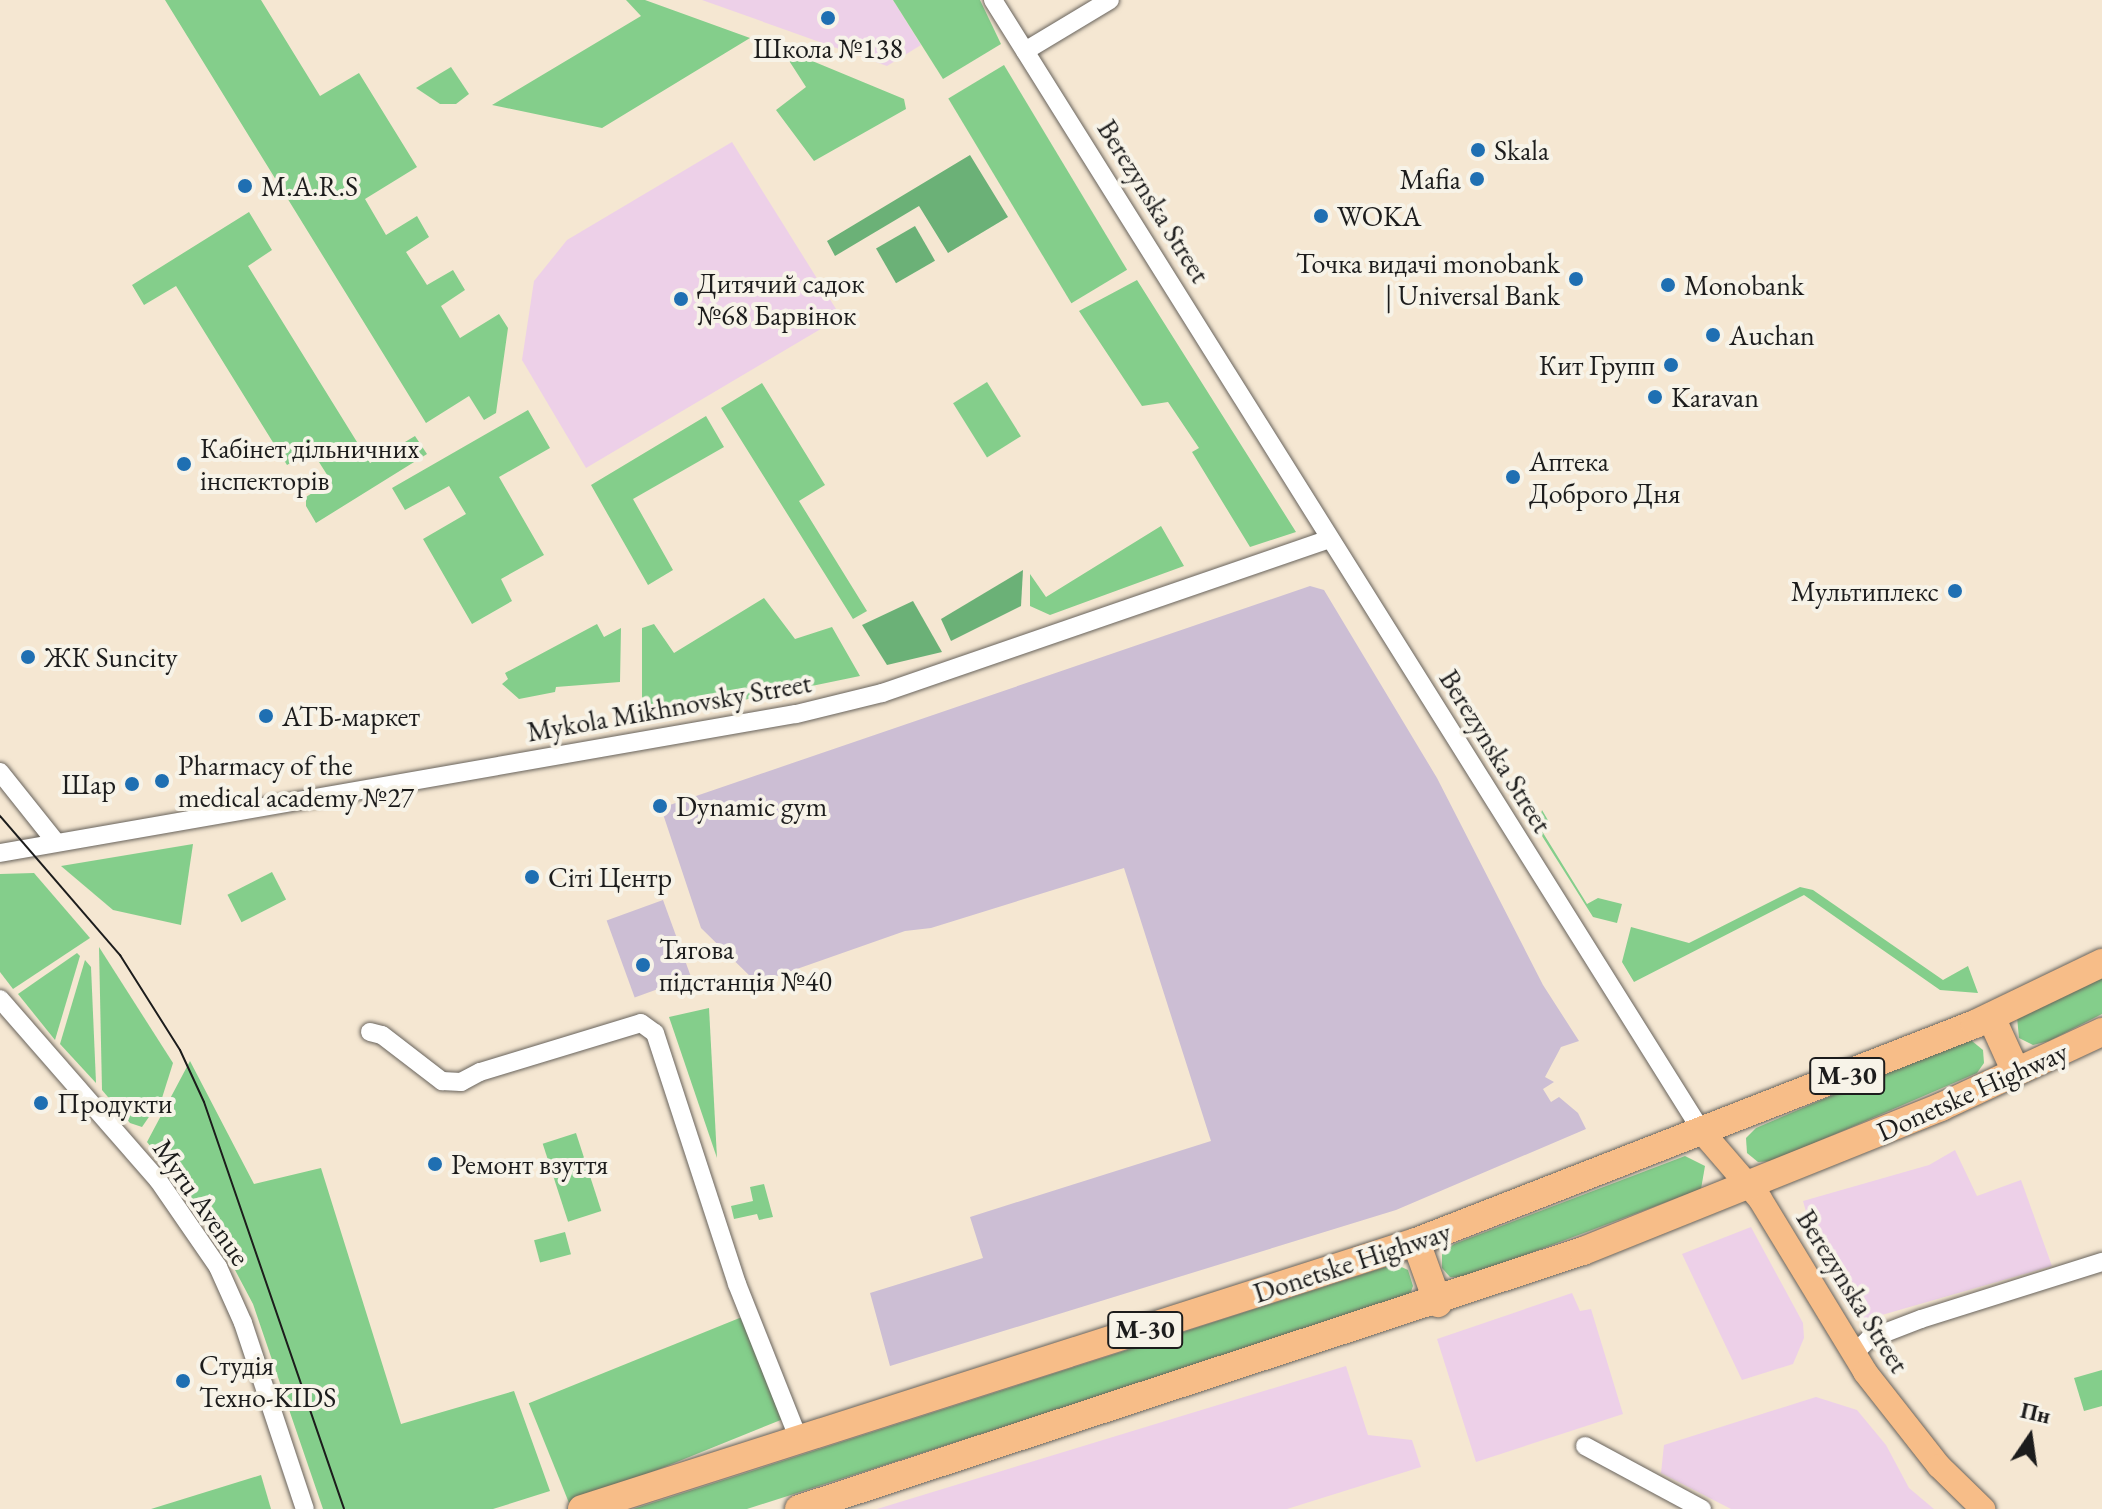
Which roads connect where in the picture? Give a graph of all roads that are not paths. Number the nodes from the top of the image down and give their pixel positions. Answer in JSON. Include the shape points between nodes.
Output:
{"nodes":[{"id":1,"x":993,"y":0,"type":"edge"},
{"id":2,"x":1110,"y":0,"type":"edge"},
{"id":3,"x":1025,"y":51,"type":"junction"},
{"id":4,"x":1328,"y":539,"type":"junction"},
{"id":5,"x":0,"y":772,"type":"edge"},
{"id":6,"x":55,"y":841,"type":"junction"},
{"id":7,"x":0,"y":853,"type":"edge"},
{"id":8,"x":2102,"y":963,"type":"edge"},
{"id":9,"x":0,"y":999,"type":"edge"},
{"id":10,"x":1991,"y":1017,"type":"junction"},
{"id":11,"x":370,"y":1032,"type":"dead end"},
{"id":12,"x":2102,"y":1032,"type":"edge"},
{"id":13,"x":2016,"y":1072,"type":"junction"},
{"id":14,"x":1703,"y":1133,"type":"junction"},
{"id":15,"x":1750,"y":1186,"type":"junction"},
{"id":16,"x":1416,"y":1242,"type":"junction"},
{"id":17,"x":2102,"y":1262,"type":"edge"},
{"id":18,"x":1438,"y":1303,"type":"junction"},
{"id":19,"x":1853,"y":1354,"type":"junction"},
{"id":20,"x":799,"y":1440,"type":"junction"},
{"id":21,"x":1585,"y":1446,"type":"dead end"},
{"id":22,"x":292,"y":1476,"type":"junction"},
{"id":23,"x":294,"y":1509,"type":"edge"},
{"id":24,"x":305,"y":1509,"type":"edge"},
{"id":25,"x":582,"y":1509,"type":"edge"},
{"id":26,"x":799,"y":1509,"type":"edge"},
{"id":27,"x":1702,"y":1509,"type":"edge"},
{"id":28,"x":1983,"y":1509,"type":"edge"}],
"edges":[{"from":1,"to":3,"type":"street","name":"Berezynska Street"},
{"from":2,"to":3,"type":"street"},
{"from":3,"to":4,"type":"street","name":"Berezynska Street"},
{"from":4,"to":6,"type":"street","name":"Mykola Mikhnovsky Street","via":[[882,693],[825,707]]},
{"from":4,"to":14,"type":"street","name":"Berezynska Street"},
{"from":5,"to":6,"type":"street"},
{"from":6,"to":7,"type":"street","name":"Mykola Mikhnovsky Street"},
{"from":8,"to":10,"type":"highway","name":"Donetske Highway","number":"М-30"},
{"from":9,"to":22,"type":"street","name":"Myru Avenue","via":[[158,1180],[204,1243],[243,1323]]},
{"from":10,"to":13,"type":"highway"},
{"from":10,"to":14,"type":"highway","name":"Donetske Highway","number":"М-30"},
{"from":11,"to":20,"type":"street","via":[[382,1035],[442,1081],[461,1082],[641,1023],[655,1033],[737,1284]]},
{"from":12,"to":13,"type":"highway","name":"Donetske Highway","number":"М-30"},
{"from":13,"to":15,"type":"highway","name":"Donetske Highway","number":"М-30"},
{"from":14,"to":15,"type":"main road","name":"Berezynska Street"},
{"from":14,"to":16,"type":"highway","name":"Donetske Highway","number":"М-30"},
{"from":15,"to":18,"type":"highway","name":"Donetske Highway","number":"М-30"},
{"from":15,"to":19,"type":"main road","name":"Berezynska Street"},
{"from":16,"to":18,"type":"highway"},
{"from":16,"to":20,"type":"highway","name":"Donetske Highway","number":"М-30"},
{"from":17,"to":19,"type":"street","via":[[1921,1319],[1869,1339]]},
{"from":18,"to":26,"type":"highway","name":"Donetske Highway","number":"М-30"},
{"from":19,"to":28,"type":"main road","name":"Berezynska Street","via":[[1906,1427]]},
{"from":20,"to":25,"type":"highway","name":"Donetske Highway","number":"М-30"},
{"from":21,"to":27,"type":"street"},
{"from":22,"to":23,"type":"street","name":"Myru Avenue"},
{"from":22,"to":24,"type":"street","name":"Myru Avenue"}]}
